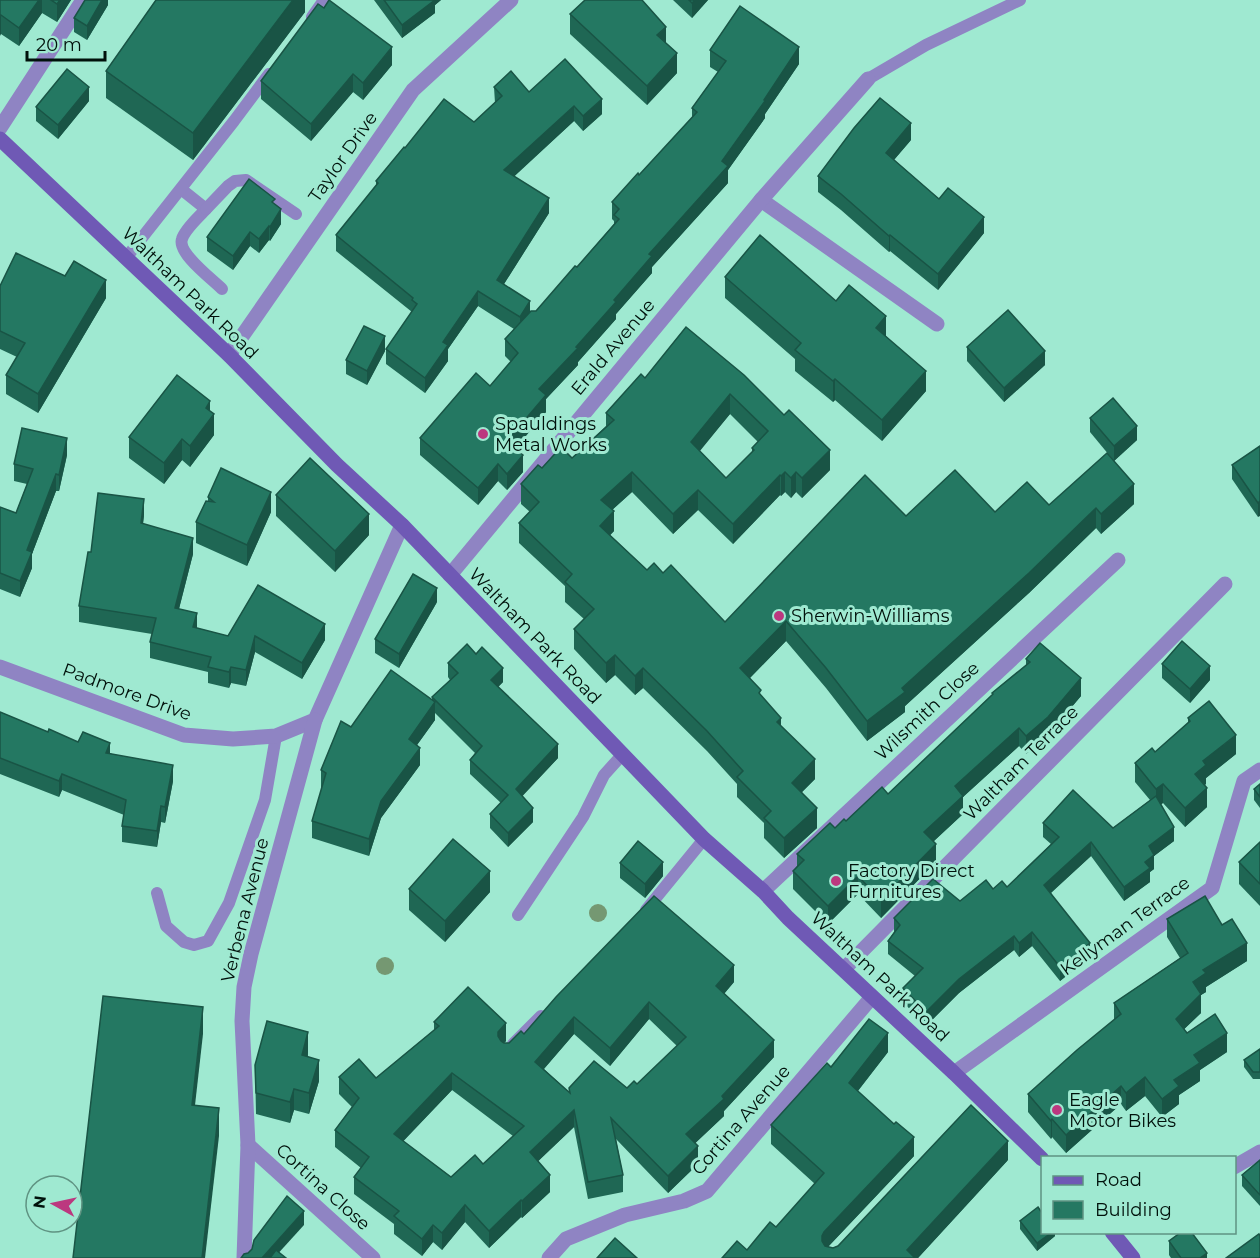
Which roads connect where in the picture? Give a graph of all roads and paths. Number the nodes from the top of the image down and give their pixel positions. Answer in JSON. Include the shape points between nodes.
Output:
{"nodes":[{"id":1,"x":83,"y":0,"type":"edge"},
{"id":2,"x":324,"y":0,"type":"edge"},
{"id":3,"x":511,"y":0,"type":"edge"},
{"id":4,"x":1020,"y":0,"type":"edge"},
{"id":5,"x":305,"y":26,"type":"edge"},
{"id":6,"x":277,"y":64,"type":"edge"},
{"id":7,"x":868,"y":79,"type":"joint"},
{"id":8,"x":0,"y":128,"type":"edge"},
{"id":9,"x":0,"y":139,"type":"edge"},
{"id":10,"x":181,"y":189,"type":"junction"},
{"id":11,"x":761,"y":200,"type":"junction"},
{"id":12,"x":206,"y":209,"type":"junction"},
{"id":13,"x":296,"y":214,"type":"dead end"},
{"id":14,"x":126,"y":258,"type":"junction"},
{"id":15,"x":222,"y":289,"type":"dead end"},
{"id":16,"x":937,"y":324,"type":"dead end"},
{"id":17,"x":229,"y":355,"type":"junction"},
{"id":18,"x":402,"y":525,"type":"junction"},
{"id":19,"x":1118,"y":560,"type":"dead end"},
{"id":20,"x":450,"y":575,"type":"junction"},
{"id":21,"x":1226,"y":584,"type":"dead end"},
{"id":22,"x":0,"y":667,"type":"edge"},
{"id":23,"x":315,"y":720,"type":"junction"},
{"id":24,"x":276,"y":736,"type":"junction"},
{"id":25,"x":622,"y":756,"type":"junction"},
{"id":26,"x":1260,"y":770,"type":"edge"},
{"id":27,"x":704,"y":839,"type":"junction"},
{"id":28,"x":763,"y":891,"type":"junction"},
{"id":29,"x":157,"y":893,"type":"dead end"},
{"id":30,"x":518,"y":915,"type":"dead end"},
{"id":31,"x":641,"y":915,"type":"edge"},
{"id":32,"x":844,"y":969,"type":"junction"},
{"id":33,"x":872,"y":997,"type":"junction"},
{"id":34,"x":553,"y":1004,"type":"edge"},
{"id":35,"x":506,"y":1052,"type":"edge"},
{"id":36,"x":954,"y":1073,"type":"junction"},
{"id":37,"x":248,"y":1145,"type":"junction"},
{"id":38,"x":1260,"y":1152,"type":"edge"},
{"id":39,"x":1041,"y":1159,"type":"edge"},
{"id":40,"x":1236,"y":1166,"type":"edge"},
{"id":41,"x":1119,"y":1234,"type":"edge"},
{"id":42,"x":244,"y":1258,"type":"edge"},
{"id":43,"x":373,"y":1258,"type":"edge"},
{"id":44,"x":549,"y":1258,"type":"edge"},
{"id":45,"x":1133,"y":1258,"type":"edge"}],
"edges":[{"from":1,"to":8,"type":"street"},
{"from":2,"to":5,"type":"lane"},
{"from":3,"to":17,"type":"street","name":"Taylor Drive","via":[[413,90]]},
{"from":4,"to":7,"type":"lane","via":[[926,45]]},
{"from":6,"to":10,"type":"lane"},
{"from":7,"to":11,"type":"street","name":"Erald Avenue"},
{"from":9,"to":14,"type":"main road","name":"Waltham Park Road"},
{"from":10,"to":12,"type":"lane"},
{"from":10,"to":14,"type":"lane"},
{"from":11,"to":16,"type":"street"},
{"from":11,"to":20,"type":"street","name":"Erald Avenue"},
{"from":12,"to":13,"type":"lane","via":[[228,186],[246,180]]},
{"from":12,"to":15,"type":"lane","via":[[180,241],[188,256]]},
{"from":14,"to":17,"type":"main road","name":"Waltham Park Road"},
{"from":17,"to":18,"type":"main road","name":"Waltham Park Road"},
{"from":18,"to":20,"type":"main road","name":"Waltham Park Road"},
{"from":18,"to":23,"type":"street"},
{"from":19,"to":28,"type":"street","name":"Wilsmith Close"},
{"from":20,"to":25,"type":"main road","name":"Waltham Park Road"},
{"from":21,"to":32,"type":"street","name":"Waltham Terrace"},
{"from":22,"to":24,"type":"street","name":"Padmore Drive","via":[[184,735],[233,739]]},
{"from":23,"to":24,"type":"street","name":"Padmore Drive"},
{"from":23,"to":37,"type":"street","name":"Verbena Avenue","via":[[244,987]]},
{"from":24,"to":29,"type":"lane","via":[[265,800],[229,903],[208,941],[194,945],[184,942],[166,926]]},
{"from":25,"to":27,"type":"main road","name":"Waltham Park Road"},
{"from":25,"to":30,"type":"lane","via":[[604,776],[583,817]]},
{"from":26,"to":36,"type":"street","name":"Kellyman Terrace","via":[[1244,781],[1212,888]]},
{"from":27,"to":28,"type":"main road","name":"Waltham Park Road"},
{"from":27,"to":31,"type":"lane"},
{"from":28,"to":32,"type":"main road","name":"Waltham Park Road"},
{"from":32,"to":33,"type":"main road","name":"Waltham Park Road"},
{"from":33,"to":36,"type":"main road","name":"Waltham Park Road"},
{"from":33,"to":44,"type":"street","name":"Cortina Avenue","via":[[707,1191],[684,1201],[625,1215],[566,1239]]},
{"from":34,"to":35,"type":"lane"},
{"from":36,"to":39,"type":"main road","name":"Waltham Park Road","via":[[977,1104]]},
{"from":37,"to":42,"type":"street","name":"Verbena Avenue"},
{"from":37,"to":43,"type":"street","name":"Cortina Close"},
{"from":38,"to":40,"type":"street"},
{"from":41,"to":45,"type":"main road"}]}
